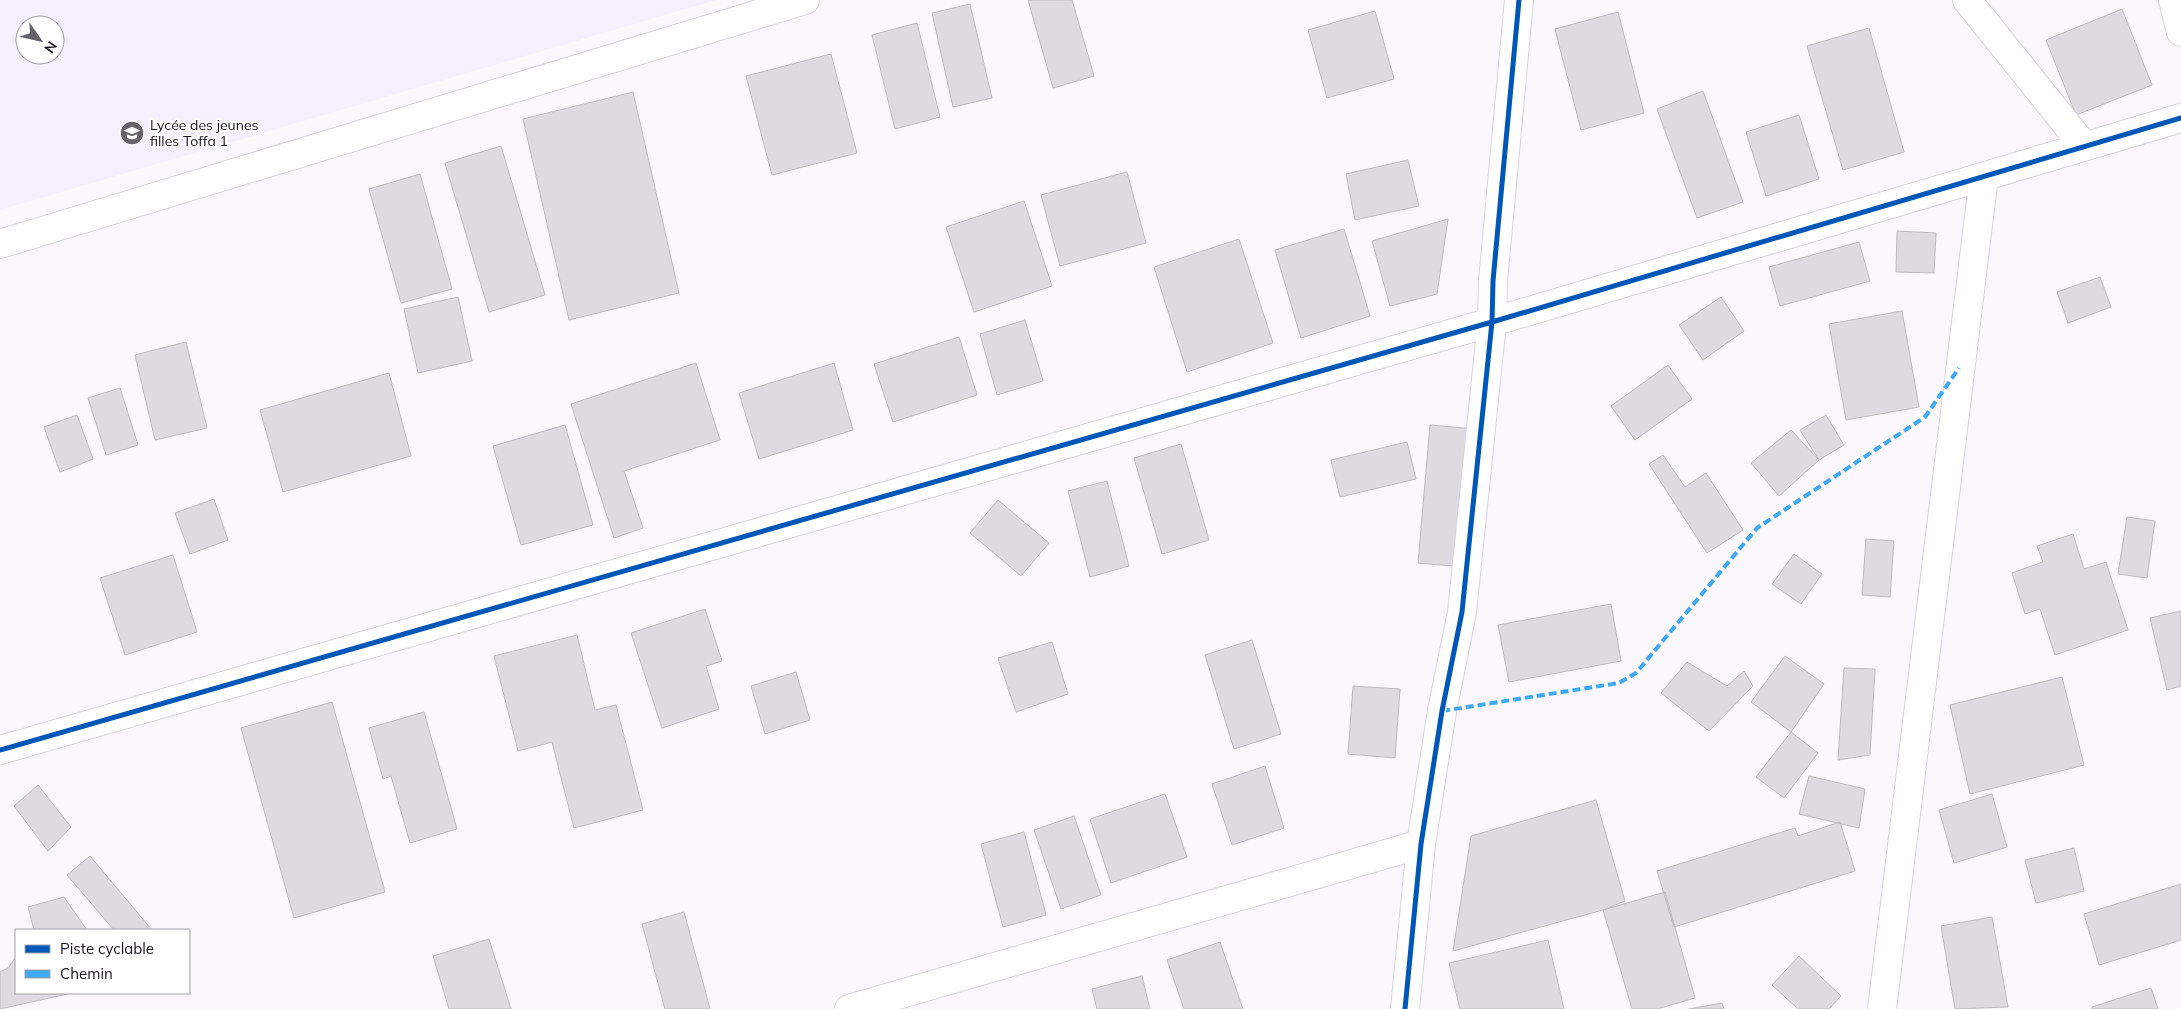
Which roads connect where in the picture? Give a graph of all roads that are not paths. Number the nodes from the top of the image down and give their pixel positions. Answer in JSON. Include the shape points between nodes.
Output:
{"nodes":[{"id":1,"x":805,"y":0,"type":"edge"},
{"id":2,"x":1519,"y":0,"type":"edge"},
{"id":3,"x":1967,"y":0,"type":"edge"},
{"id":4,"x":2174,"y":0,"type":"edge"},
{"id":5,"x":2181,"y":32,"type":"edge"},
{"id":6,"x":2181,"y":118,"type":"edge"},
{"id":7,"x":2084,"y":146,"type":"junction"},
{"id":8,"x":1984,"y":176,"type":"junction"},
{"id":9,"x":0,"y":244,"type":"edge"},
{"id":10,"x":1492,"y":322,"type":"junction"},
{"id":11,"x":0,"y":750,"type":"edge"},
{"id":12,"x":1421,"y":844,"type":"junction"},
{"id":13,"x":850,"y":1009,"type":"edge"},
{"id":14,"x":1405,"y":1009,"type":"edge"},
{"id":15,"x":1882,"y":1009,"type":"edge"}],
"edges":[{"from":1,"to":9,"type":"street"},
{"from":2,"to":10,"type":"street"},
{"from":3,"to":7,"type":"street"},
{"from":4,"to":5,"type":"street"},
{"from":6,"to":7,"type":"street"},
{"from":7,"to":8,"type":"street"},
{"from":8,"to":10,"type":"street"},
{"from":8,"to":15,"type":"street"},
{"from":10,"to":11,"type":"street"},
{"from":10,"to":12,"type":"street","via":[[1462,612]]},
{"from":12,"to":13,"type":"street"},
{"from":12,"to":14,"type":"street"}]}
